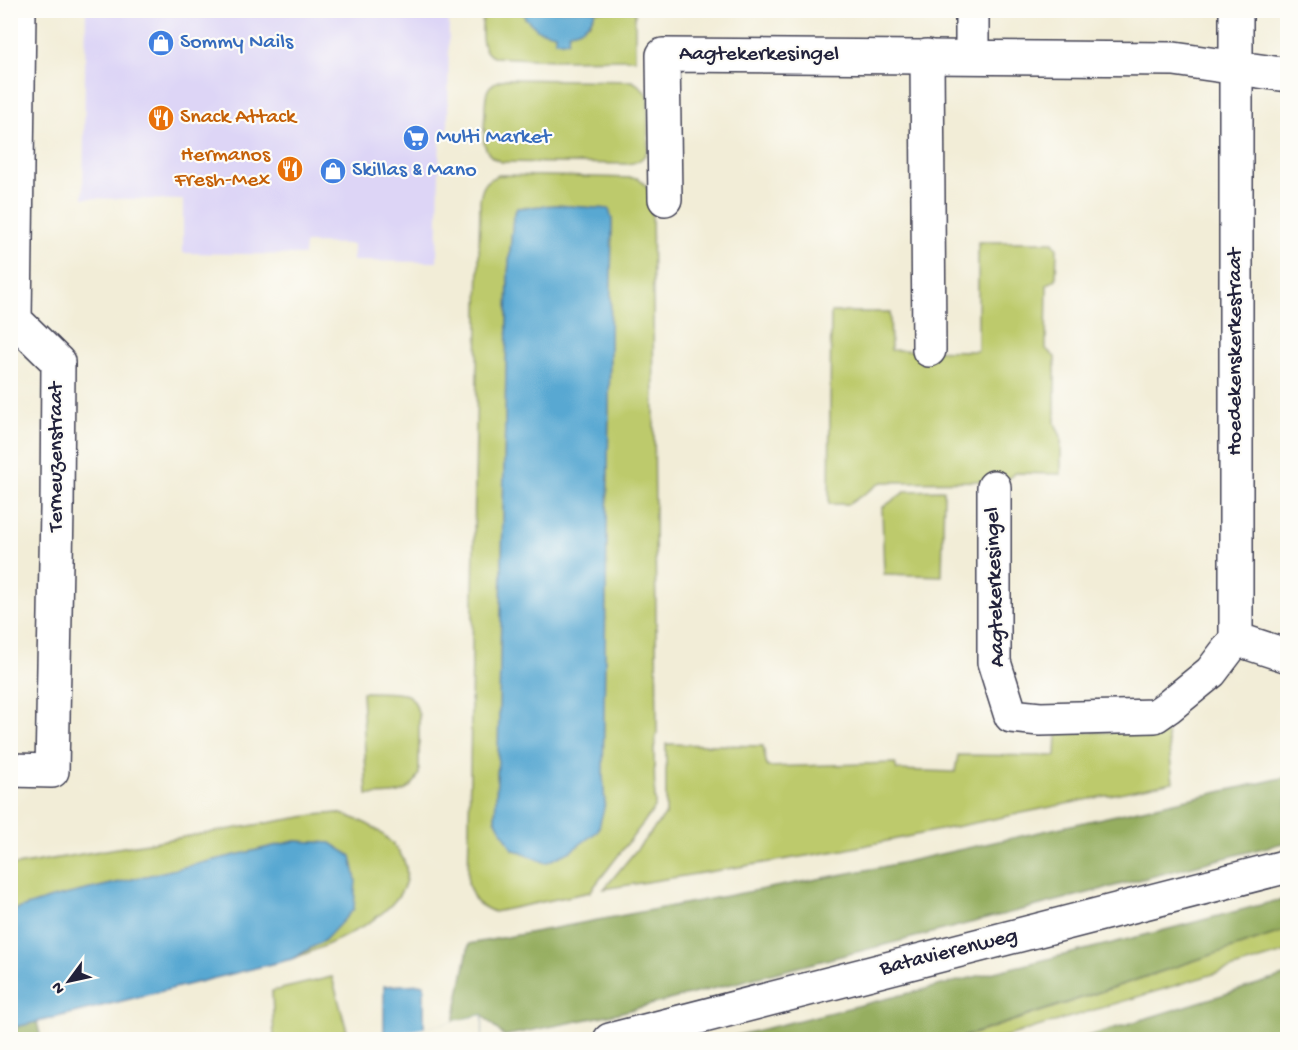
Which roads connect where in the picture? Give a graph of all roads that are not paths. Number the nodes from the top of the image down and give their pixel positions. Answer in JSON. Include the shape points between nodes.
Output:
{"nodes":[{"id":1,"x":19,"y":10,"type":"edge"},
{"id":2,"x":972,"y":10,"type":"edge"},
{"id":3,"x":1236,"y":10,"type":"edge"},
{"id":4,"x":927,"y":56,"type":"junction"},
{"id":5,"x":972,"y":56,"type":"junction"},
{"id":6,"x":1236,"y":68,"type":"junction"},
{"id":7,"x":1287,"y":75,"type":"edge"},
{"id":8,"x":665,"y":199,"type":"dead end"},
{"id":9,"x":929,"y":350,"type":"dead end"},
{"id":10,"x":994,"y":487,"type":"dead end"},
{"id":11,"x":1236,"y":639,"type":"junction"},
{"id":12,"x":1287,"y":656,"type":"edge"},
{"id":13,"x":10,"y":770,"type":"edge"},
{"id":14,"x":1287,"y":866,"type":"edge"},
{"id":15,"x":610,"y":1040,"type":"edge"}],
"edges":[{"from":1,"to":13,"type":"street","name":"Terneuzenstraat","via":[[15,320],[58,362],[57,509],[52,771]]},
{"from":2,"to":5,"type":"street"},
{"from":3,"to":6,"type":"street","name":"Hoedekenskerkestraat"},
{"from":4,"to":5,"type":"street","name":"Aagtekerkesingel"},
{"from":4,"to":8,"type":"street","name":"Aagtekerkesingel","via":[[663,55]]},
{"from":4,"to":9,"type":"street"},
{"from":5,"to":6,"type":"street","name":"Aagtekerkesingel","via":[[1174,59]]},
{"from":6,"to":7,"type":"street","name":"Aagtekerkesingel"},
{"from":6,"to":11,"type":"street","name":"Hoedekenskerkestraat"},
{"from":10,"to":11,"type":"street","name":"Aagtekerkesingel","via":[[994,662],[1011,716],[1155,716],[1211,672]]},
{"from":11,"to":12,"type":"street"},
{"from":14,"to":15,"type":"street","name":"Batavierenweg"}]}
